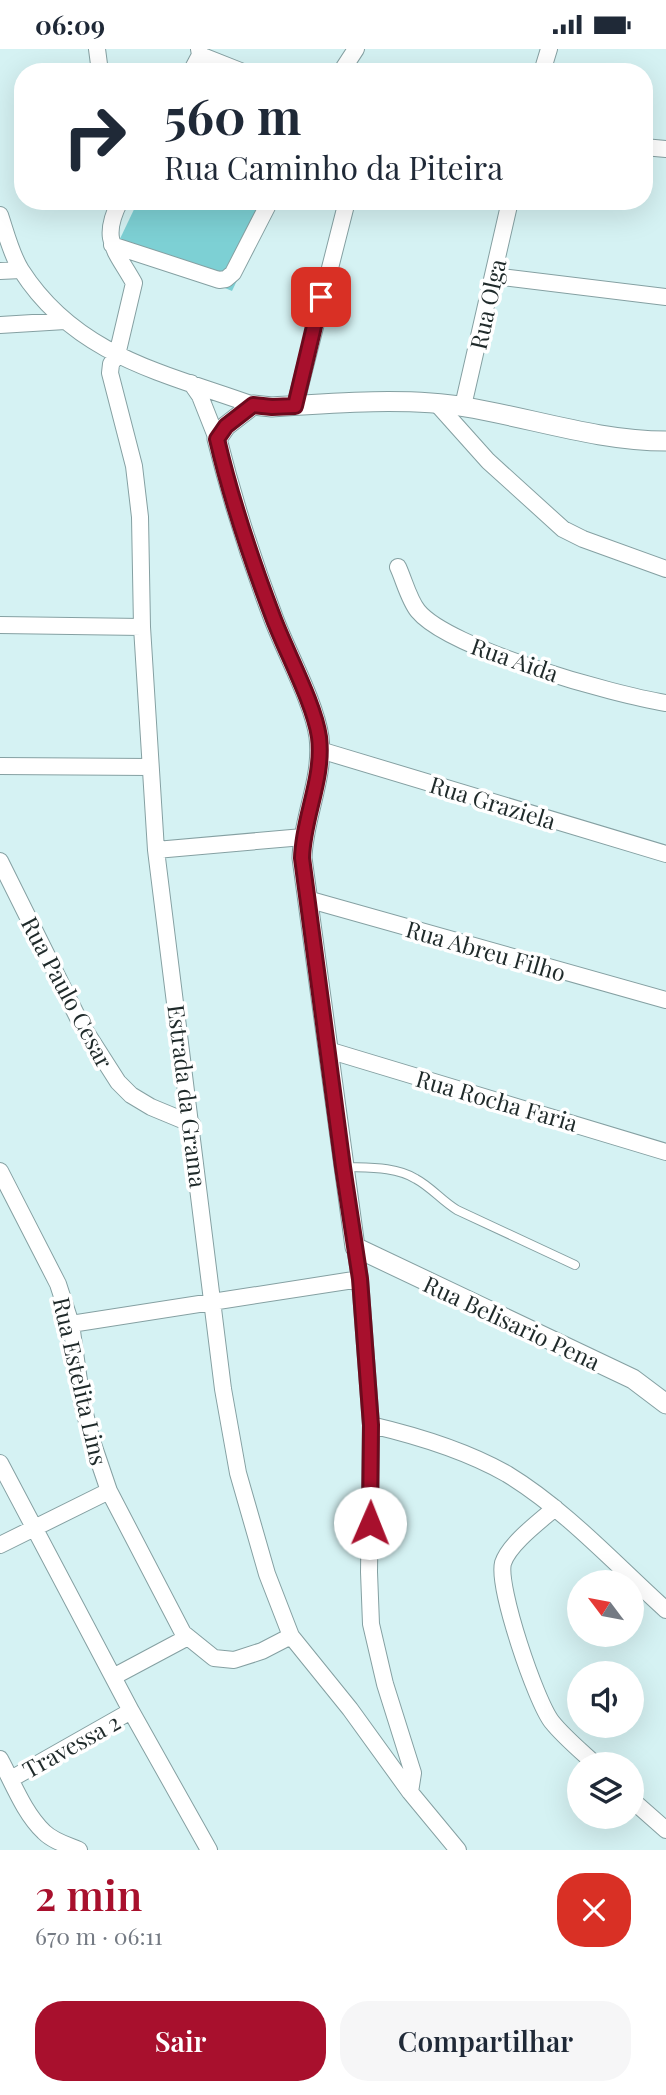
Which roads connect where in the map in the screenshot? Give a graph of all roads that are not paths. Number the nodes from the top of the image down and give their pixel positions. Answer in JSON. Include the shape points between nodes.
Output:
{"nodes":[{"id":1,"x":199,"y":52,"type":"edge"},
{"id":2,"x":223,"y":63,"type":"edge"},
{"id":3,"x":116,"y":210,"type":"edge"},
{"id":4,"x":265,"y":210,"type":"edge"},
{"id":5,"x":345,"y":210,"type":"edge"},
{"id":6,"x":508,"y":210,"type":"edge"},
{"id":7,"x":0,"y":215,"type":"edge"},
{"id":8,"x":112,"y":245,"type":"junction"},
{"id":9,"x":148,"y":256,"type":"junction"},
{"id":10,"x":21,"y":269,"type":"junction"},
{"id":11,"x":0,"y":271,"type":"edge"},
{"id":12,"x":494,"y":276,"type":"junction"},
{"id":13,"x":134,"y":283,"type":"junction"},
{"id":14,"x":666,"y":297,"type":"edge"},
{"id":15,"x":65,"y":321,"type":"junction"},
{"id":16,"x":0,"y":325,"type":"edge"},
{"id":17,"x":117,"y":355,"type":"junction"},
{"id":18,"x":191,"y":383,"type":"junction"},
{"id":19,"x":437,"y":404,"type":"junction"},
{"id":20,"x":253,"y":405,"type":"junction"},
{"id":21,"x":295,"y":406,"type":"junction"},
{"id":22,"x":463,"y":406,"type":"junction"},
{"id":23,"x":217,"y":439,"type":"junction"},
{"id":24,"x":666,"y":441,"type":"edge"},
{"id":25,"x":398,"y":567,"type":"dead end"},
{"id":26,"x":666,"y":569,"type":"edge"},
{"id":27,"x":0,"y":625,"type":"edge"},
{"id":28,"x":142,"y":627,"type":"junction"},
{"id":29,"x":666,"y":703,"type":"edge"},
{"id":30,"x":320,"y":750,"type":"junction"},
{"id":31,"x":0,"y":766,"type":"edge"},
{"id":32,"x":150,"y":767,"type":"junction"},
{"id":33,"x":303,"y":837,"type":"junction"},
{"id":34,"x":156,"y":850,"type":"junction"},
{"id":35,"x":666,"y":854,"type":"edge"},
{"id":36,"x":0,"y":861,"type":"edge"},
{"id":37,"x":307,"y":899,"type":"junction"},
{"id":38,"x":666,"y":1000,"type":"edge"},
{"id":39,"x":328,"y":1050,"type":"junction"},
{"id":40,"x":192,"y":1124,"type":"junction"},
{"id":41,"x":666,"y":1151,"type":"edge"},
{"id":42,"x":343,"y":1167,"type":"junction"},
{"id":43,"x":0,"y":1171,"type":"edge"},
{"id":44,"x":355,"y":1247,"type":"junction"},
{"id":45,"x":575,"y":1265,"type":"dead end"},
{"id":46,"x":360,"y":1279,"type":"junction"},
{"id":47,"x":214,"y":1301,"type":"junction"},
{"id":48,"x":71,"y":1324,"type":"junction"},
{"id":49,"x":666,"y":1404,"type":"edge"},
{"id":50,"x":371,"y":1425,"type":"junction"},
{"id":51,"x":0,"y":1463,"type":"edge"},
{"id":52,"x":109,"y":1491,"type":"junction"},
{"id":53,"x":555,"y":1508,"type":"junction"},
{"id":54,"x":33,"y":1528,"type":"junction"},
{"id":55,"x":0,"y":1545,"type":"edge"},
{"id":56,"x":666,"y":1611,"type":"edge"},
{"id":57,"x":291,"y":1636,"type":"junction"},
{"id":58,"x":188,"y":1637,"type":"junction"},
{"id":59,"x":113,"y":1677,"type":"junction"},
{"id":60,"x":131,"y":1711,"type":"junction"},
{"id":61,"x":583,"y":1752,"type":"edge"},
{"id":62,"x":0,"y":1759,"type":"edge"},
{"id":63,"x":11,"y":1779,"type":"junction"},
{"id":64,"x":410,"y":1792,"type":"junction"},
{"id":65,"x":644,"y":1811,"type":"edge"},
{"id":66,"x":666,"y":1830,"type":"edge"},
{"id":67,"x":79,"y":1850,"type":"edge"},
{"id":68,"x":209,"y":1850,"type":"edge"},
{"id":69,"x":458,"y":1850,"type":"edge"}],
"edges":[{"from":1,"to":2,"type":"street"},
{"from":3,"to":8,"type":"street","via":[[110,226]]},
{"from":4,"to":9,"type":"street","via":[[226,279]]},
{"from":5,"to":21,"type":"street"},
{"from":6,"to":12,"type":"street","name":"Rua Olga"},
{"from":7,"to":10,"type":"street"},
{"from":8,"to":9,"type":"street"},
{"from":8,"to":13,"type":"street"},
{"from":9,"to":13,"type":"street","name":"Estrada da Grama"},
{"from":10,"to":11,"type":"street"},
{"from":10,"to":15,"type":"street"},
{"from":12,"to":14,"type":"street"},
{"from":12,"to":22,"type":"street","name":"Rua Olga"},
{"from":13,"to":17,"type":"street","name":"Estrada da Grama"},
{"from":15,"to":16,"type":"street"},
{"from":15,"to":17,"type":"street"},
{"from":17,"to":18,"type":"street"},
{"from":17,"to":28,"type":"street","name":"Estrada da Grama","via":[[110,373],[134,466]]},
{"from":18,"to":20,"type":"street"},
{"from":18,"to":23,"type":"street"},
{"from":19,"to":21,"type":"street"},
{"from":19,"to":22,"type":"street"},
{"from":19,"to":26,"type":"street","via":[[488,461],[563,529]]},
{"from":20,"to":21,"type":"street"},
{"from":20,"to":23,"type":"street"},
{"from":22,"to":24,"type":"street","via":[[624,438]]},
{"from":23,"to":30,"type":"street","via":[[269,605],[313,714]]},
{"from":25,"to":29,"type":"street","name":"Rua Aida","via":[[417,610],[453,637],[617,694]]},
{"from":27,"to":28,"type":"street"},
{"from":28,"to":32,"type":"street","name":"Estrada da Grama"},
{"from":30,"to":33,"type":"street"},
{"from":30,"to":35,"type":"street","name":"Rua Graziela"},
{"from":31,"to":32,"type":"street"},
{"from":32,"to":34,"type":"street","name":"Estrada da Grama"},
{"from":33,"to":34,"type":"street"},
{"from":33,"to":37,"type":"street"},
{"from":34,"to":40,"type":"street","name":"Estrada da Grama"},
{"from":36,"to":40,"type":"street","name":"Rua Paulo Cesar","via":[[81,1024],[118,1082],[151,1107]]},
{"from":37,"to":38,"type":"street","name":"Rua Abreu Filho"},
{"from":37,"to":39,"type":"street"},
{"from":39,"to":41,"type":"street","name":"Rua Rocha Faria"},
{"from":39,"to":42,"type":"street"},
{"from":40,"to":47,"type":"street","name":"Estrada da Grama"},
{"from":42,"to":44,"type":"street"},
{"from":42,"to":45,"type":"lane","via":[[407,1174],[457,1210]]},
{"from":43,"to":48,"type":"street","name":"Rua Estelita Lins","via":[[58,1284]]},
{"from":44,"to":46,"type":"street"},
{"from":44,"to":49,"type":"street","name":"Rua Belisario Pena","via":[[633,1379]]},
{"from":46,"to":47,"type":"street"},
{"from":46,"to":50,"type":"street"},
{"from":47,"to":48,"type":"street"},
{"from":47,"to":57,"type":"street","name":"Estrada da Grama","via":[[238,1473],[267,1574]]},
{"from":48,"to":52,"type":"street","name":"Rua Estelita Lins","via":[[82,1402]]},
{"from":50,"to":53,"type":"street","via":[[470,1455]]},
{"from":50,"to":64,"type":"street","via":[[371,1624],[413,1773]]},
{"from":51,"to":54,"type":"street"},
{"from":52,"to":54,"type":"street"},
{"from":52,"to":58,"type":"street","name":"Rua Estelita Lins"},
{"from":53,"to":56,"type":"street"},
{"from":53,"to":61,"type":"street","via":[[511,1551],[503,1563],[503,1577],[508,1608],[539,1699],[552,1722]]},
{"from":54,"to":55,"type":"street"},
{"from":54,"to":59,"type":"street"},
{"from":57,"to":58,"type":"street","name":"Rua Estelita Lins","via":[[234,1660],[214,1658]]},
{"from":57,"to":64,"type":"street","name":"Estrada da Grama"},
{"from":58,"to":59,"type":"street"},
{"from":59,"to":60,"type":"street"},
{"from":60,"to":63,"type":"street","name":"Travessa 2"},
{"from":60,"to":68,"type":"street"},
{"from":62,"to":63,"type":"street"},
{"from":63,"to":67,"type":"street","via":[[44,1833]]},
{"from":64,"to":69,"type":"street","name":"Estrada da Grama"},
{"from":65,"to":66,"type":"street"}]}
